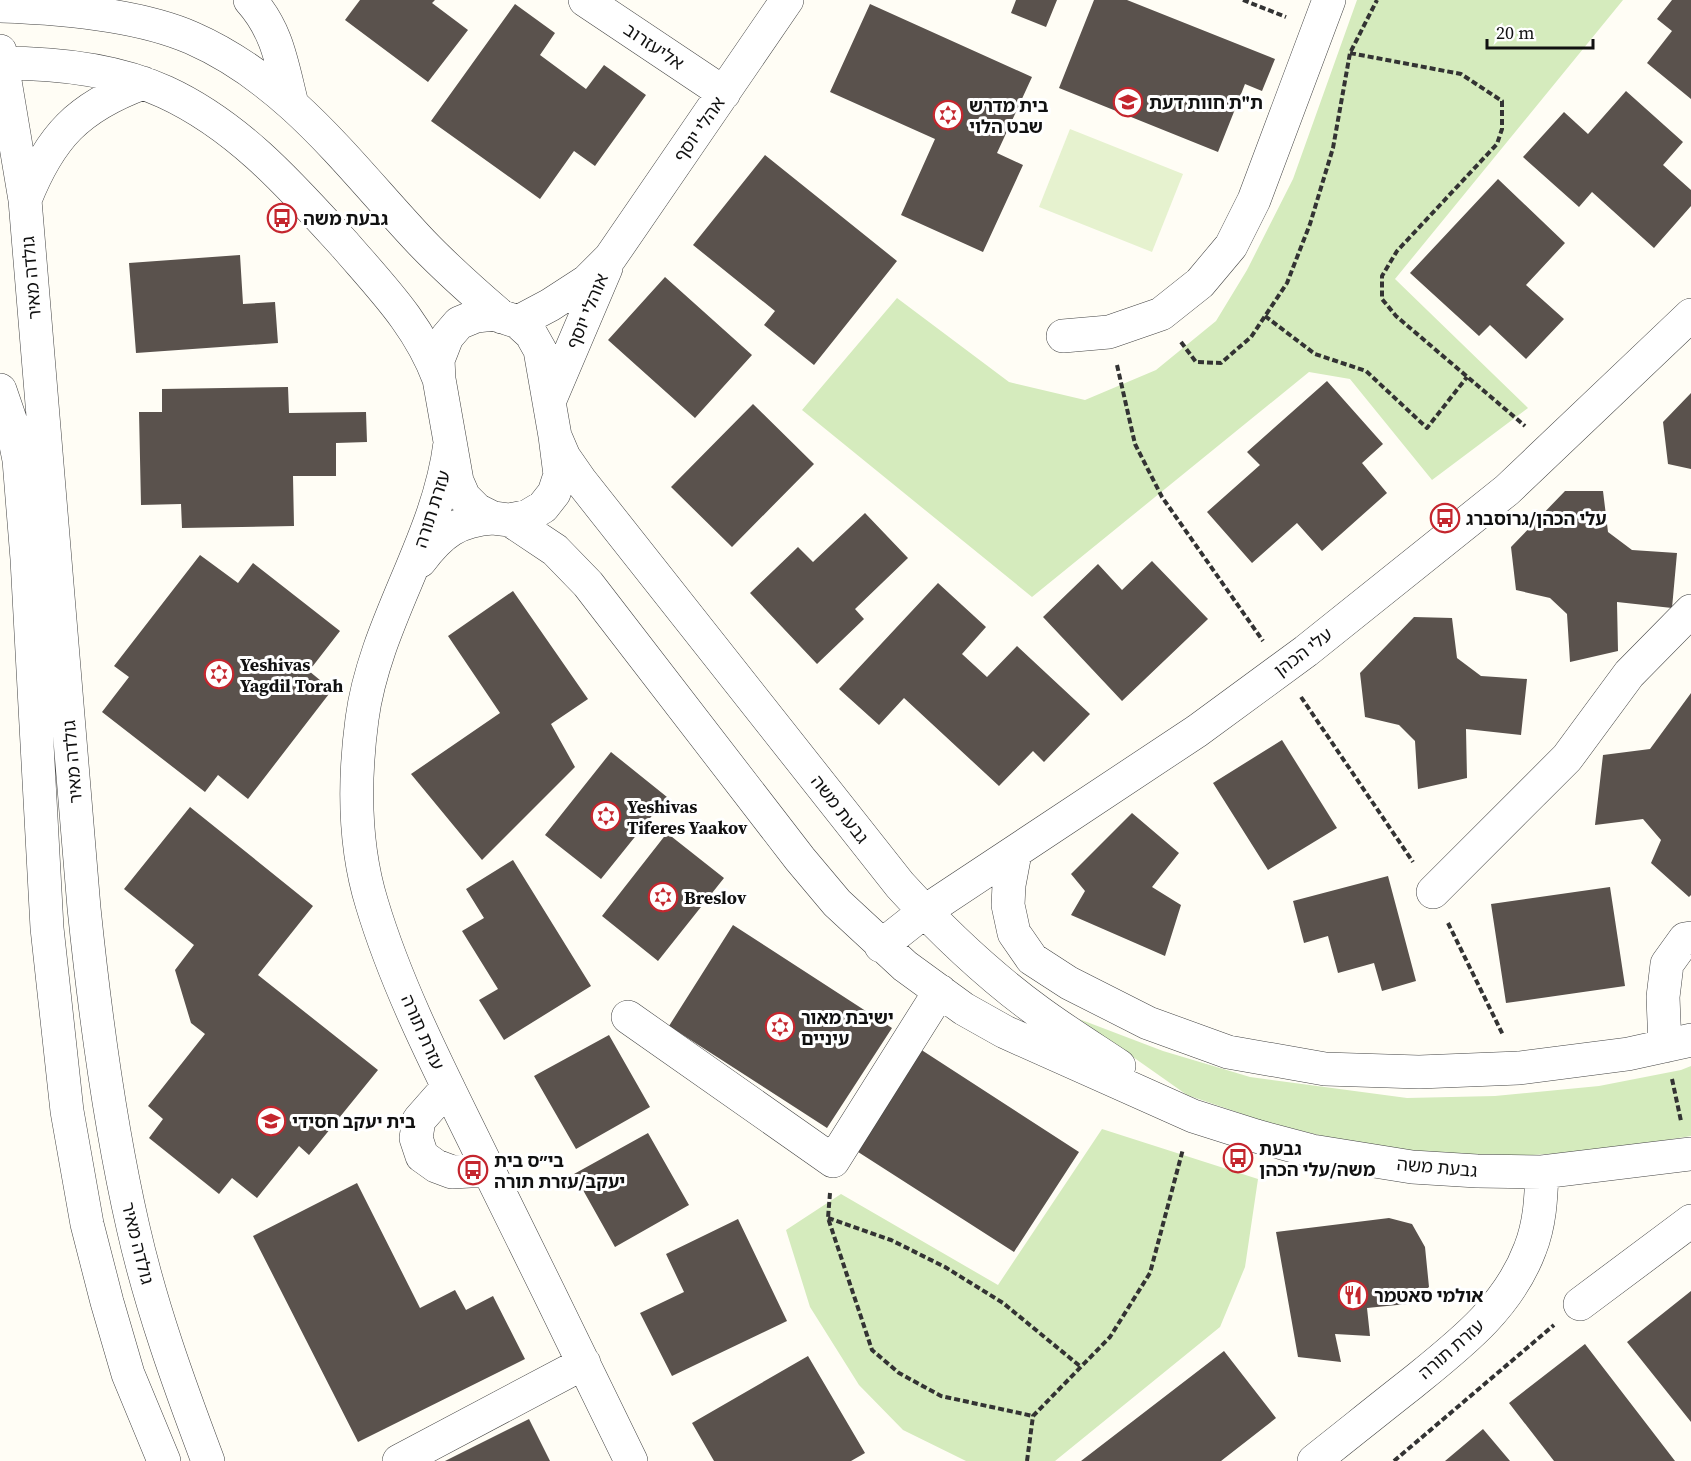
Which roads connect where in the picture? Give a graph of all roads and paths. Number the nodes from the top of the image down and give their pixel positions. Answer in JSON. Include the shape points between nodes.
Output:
{"nodes":[{"id":1,"x":124,"y":0,"type":"edge"},
{"id":2,"x":250,"y":0,"type":"edge"},
{"id":3,"x":585,"y":0,"type":"edge"},
{"id":4,"x":787,"y":0,"type":"edge"},
{"id":5,"x":1243,"y":0,"type":"edge"},
{"id":6,"x":1377,"y":0,"type":"edge"},
{"id":7,"x":0,"y":6,"type":"edge"},
{"id":8,"x":1323,"y":15,"type":"edge"},
{"id":9,"x":176,"y":32,"type":"junction"},
{"id":10,"x":1350,"y":53,"type":"junction"},
{"id":11,"x":1,"y":59,"type":"edge"},
{"id":12,"x":143,"y":83,"type":"junction"},
{"id":13,"x":724,"y":93,"type":"junction"},
{"id":14,"x":292,"y":104,"type":"junction"},
{"id":15,"x":25,"y":200,"type":"junction"},
{"id":16,"x":610,"y":258,"type":"junction"},
{"id":17,"x":1161,"y":314,"type":"junction"},
{"id":18,"x":1691,"y":315,"type":"edge"},
{"id":19,"x":1265,"y":316,"type":"junction"},
{"id":20,"x":510,"y":319,"type":"junction"},
{"id":21,"x":1109,"y":332,"type":"junction"},
{"id":22,"x":1063,"y":336,"type":"dead end"},
{"id":23,"x":1467,"y":377,"type":"junction"},
{"id":24,"x":439,"y":378,"type":"junction"},
{"id":25,"x":0,"y":390,"type":"edge"},
{"id":26,"x":549,"y":402,"type":"junction"},
{"id":27,"x":555,"y":436,"type":"junction"},
{"id":28,"x":450,"y":443,"type":"junction"},
{"id":29,"x":1550,"y":448,"type":"junction"},
{"id":30,"x":502,"y":519,"type":"junction"},
{"id":31,"x":410,"y":574,"type":"junction"},
{"id":32,"x":1691,"y":611,"type":"edge"},
{"id":33,"x":1282,"y":669,"type":"junction"},
{"id":34,"x":1015,"y":853,"type":"junction"},
{"id":35,"x":1433,"y":892,"type":"junction"},
{"id":36,"x":924,"y":912,"type":"junction"},
{"id":37,"x":1691,"y":939,"type":"edge"},
{"id":38,"x":881,"y":946,"type":"junction"},
{"id":39,"x":940,"y":991,"type":"junction"},
{"id":40,"x":628,"y":1017,"type":"dead end"},
{"id":41,"x":1678,"y":1043,"type":"edge"},
{"id":42,"x":1519,"y":1068,"type":"junction"},
{"id":43,"x":448,"y":1087,"type":"junction"},
{"id":44,"x":1192,"y":1116,"type":"junction"},
{"id":45,"x":1689,"y":1154,"type":"edge"},
{"id":46,"x":832,"y":1161,"type":"junction"},
{"id":47,"x":489,"y":1170,"type":"junction"},
{"id":48,"x":1542,"y":1172,"type":"junction"},
{"id":49,"x":828,"y":1218,"type":"junction"},
{"id":50,"x":1691,"y":1221,"type":"edge"},
{"id":51,"x":1580,"y":1304,"type":"joint"},
{"id":52,"x":584,"y":1364,"type":"junction"},
{"id":53,"x":1081,"y":1367,"type":"junction"},
{"id":54,"x":1033,"y":1416,"type":"junction"},
{"id":55,"x":164,"y":1461,"type":"edge"},
{"id":56,"x":208,"y":1461,"type":"edge"},
{"id":57,"x":399,"y":1461,"type":"edge"},
{"id":58,"x":631,"y":1461,"type":"edge"},
{"id":59,"x":1027,"y":1461,"type":"edge"},
{"id":60,"x":1314,"y":1461,"type":"edge"},
{"id":61,"x":1394,"y":1461,"type":"edge"}],
"edges":[{"from":1,"to":9,"type":"street"},
{"from":2,"to":14,"type":"street","via":[[275,39]]},
{"from":3,"to":13,"type":"street","name":"אליעזרוב"},
{"from":4,"to":13,"type":"street","name":"אהלי יוסף"},
{"from":5,"to":8,"type":"path"},
{"from":6,"to":10,"type":"path"},
{"from":7,"to":9,"type":"street","via":[[83,12]]},
{"from":8,"to":17,"type":"street","via":[[1254,200],[1231,246],[1200,283]]},
{"from":9,"to":14,"type":"street","via":[[244,67]]},
{"from":10,"to":19,"type":"path","via":[[1332,148],[1310,224],[1287,283]]},
{"from":10,"to":23,"type":"path","via":[[1461,74],[1502,101],[1502,129],[1497,144],[1397,251],[1382,276],[1382,299],[1396,316]]},
{"from":11,"to":12,"type":"street","via":[[80,68]]},
{"from":11,"to":15,"type":"street","name":"גולדה מאיר"},
{"from":12,"to":15,"type":"street","via":[[112,96],[75,122],[47,153]]},
{"from":12,"to":24,"type":"street","via":[[205,114],[258,154],[296,191],[416,330]]},
{"from":13,"to":16,"type":"street","name":"אהלי יוסף"},
{"from":14,"to":20,"type":"street","via":[[340,149],[456,277]]},
{"from":15,"to":56,"type":"street","name":"גולדה מאיר","via":[[95,1014],[133,1228],[168,1353]]},
{"from":16,"to":20,"type":"street","name":"אוהלי יוסף","via":[[587,281],[550,305]]},
{"from":16,"to":26,"type":"street","name":"אוהלי יוסף"},
{"from":17,"to":19,"type":"path","via":[[1196,362],[1221,363],[1251,337]]},
{"from":17,"to":21,"type":"street"},
{"from":18,"to":29,"type":"street","name":"עלי הכהן"},
{"from":19,"to":23,"type":"path","via":[[1316,354],[1366,371],[1427,428]]},
{"from":20,"to":24,"type":"street","via":[[494,314],[459,323],[447,337],[438,360]]},
{"from":20,"to":26,"type":"street","via":[[531,334],[540,350]]},
{"from":21,"to":22,"type":"street"},
{"from":21,"to":33,"type":"path","via":[[1136,444],[1162,497]]},
{"from":23,"to":29,"type":"path"},
{"from":24,"to":28,"type":"street","name":"גבעת משה"},
{"from":25,"to":55,"type":"street","name":"גולדה מאיר","via":[[19,460],[47,928],[67,1111],[87,1224],[107,1302],[128,1374]]},
{"from":26,"to":27,"type":"street"},
{"from":27,"to":30,"type":"street","name":"עזרת תורה","via":[[560,475],[554,493],[543,507],[528,516]]},
{"from":27,"to":36,"type":"street","name":"גבעת משה","via":[[580,480]]},
{"from":28,"to":30,"type":"street","name":"גבעת משה","via":[[464,497],[477,510]]},
{"from":28,"to":31,"type":"street","name":"עזרת תורה","via":[[441,491]]},
{"from":29,"to":33,"type":"street","name":"עלי הכהן","via":[[1507,490]]},
{"from":30,"to":31,"type":"street","name":"עזרת תורה","via":[[471,519],[454,528],[440,538]]},
{"from":30,"to":38,"type":"street","name":"גבעת משה","via":[[555,550],[588,584],[800,860]]},
{"from":31,"to":43,"type":"street","name":"עזרת תורה","via":[[369,679],[357,763],[358,823],[371,903],[424,1038]]},
{"from":32,"to":35,"type":"street","via":[[1629,674],[1567,758]]},
{"from":33,"to":34,"type":"street","name":"עלי הכהן"},
{"from":33,"to":35,"type":"path"},
{"from":34,"to":36,"type":"street","name":"עלי הכהן"},
{"from":34,"to":42,"type":"street","via":[[1008,905],[1014,933],[1032,959],[1148,1023],[1228,1052],[1325,1069],[1419,1072]]},
{"from":35,"to":42,"type":"path"},
{"from":36,"to":38,"type":"street","name":"עלי הכהן"},
{"from":36,"to":44,"type":"street","name":"גבעת משה","via":[[1038,1011]]},
{"from":37,"to":41,"type":"street","via":[[1685,939],[1667,964],[1663,997]]},
{"from":38,"to":39,"type":"street","name":"גבעת משה"},
{"from":39,"to":44,"type":"street","name":"גבעת משה","via":[[1005,1032]]},
{"from":39,"to":46,"type":"street"},
{"from":40,"to":46,"type":"street"},
{"from":41,"to":42,"type":"street","via":[[1628,1054]]},
{"from":41,"to":45,"type":"path"},
{"from":43,"to":47,"type":"street","name":"עזרת תורה"},
{"from":43,"to":47,"type":"street","via":[[419,1120],[416,1138],[422,1156],[452,1172]]},
{"from":44,"to":48,"type":"street","name":"גבעת משה","via":[[1278,1142],[1355,1158],[1412,1167]]},
{"from":44,"to":53,"type":"path","via":[[1150,1273],[1110,1337]]},
{"from":45,"to":48,"type":"street"},
{"from":46,"to":49,"type":"path"},
{"from":47,"to":52,"type":"street","name":"עזרת תורה"},
{"from":48,"to":60,"type":"street","name":"עזרת תורה","via":[[1539,1218],[1530,1248],[1500,1303],[1470,1336]]},
{"from":49,"to":53,"type":"path","via":[[891,1240],[945,1267],[1003,1303]]},
{"from":49,"to":54,"type":"path","via":[[872,1350],[899,1373],[941,1396]]},
{"from":50,"to":51,"type":"street"},
{"from":51,"to":61,"type":"path"},
{"from":52,"to":57,"type":"street"},
{"from":52,"to":58,"type":"street","name":"עזרת תורה"},
{"from":53,"to":54,"type":"path"},
{"from":54,"to":59,"type":"path"}]}
